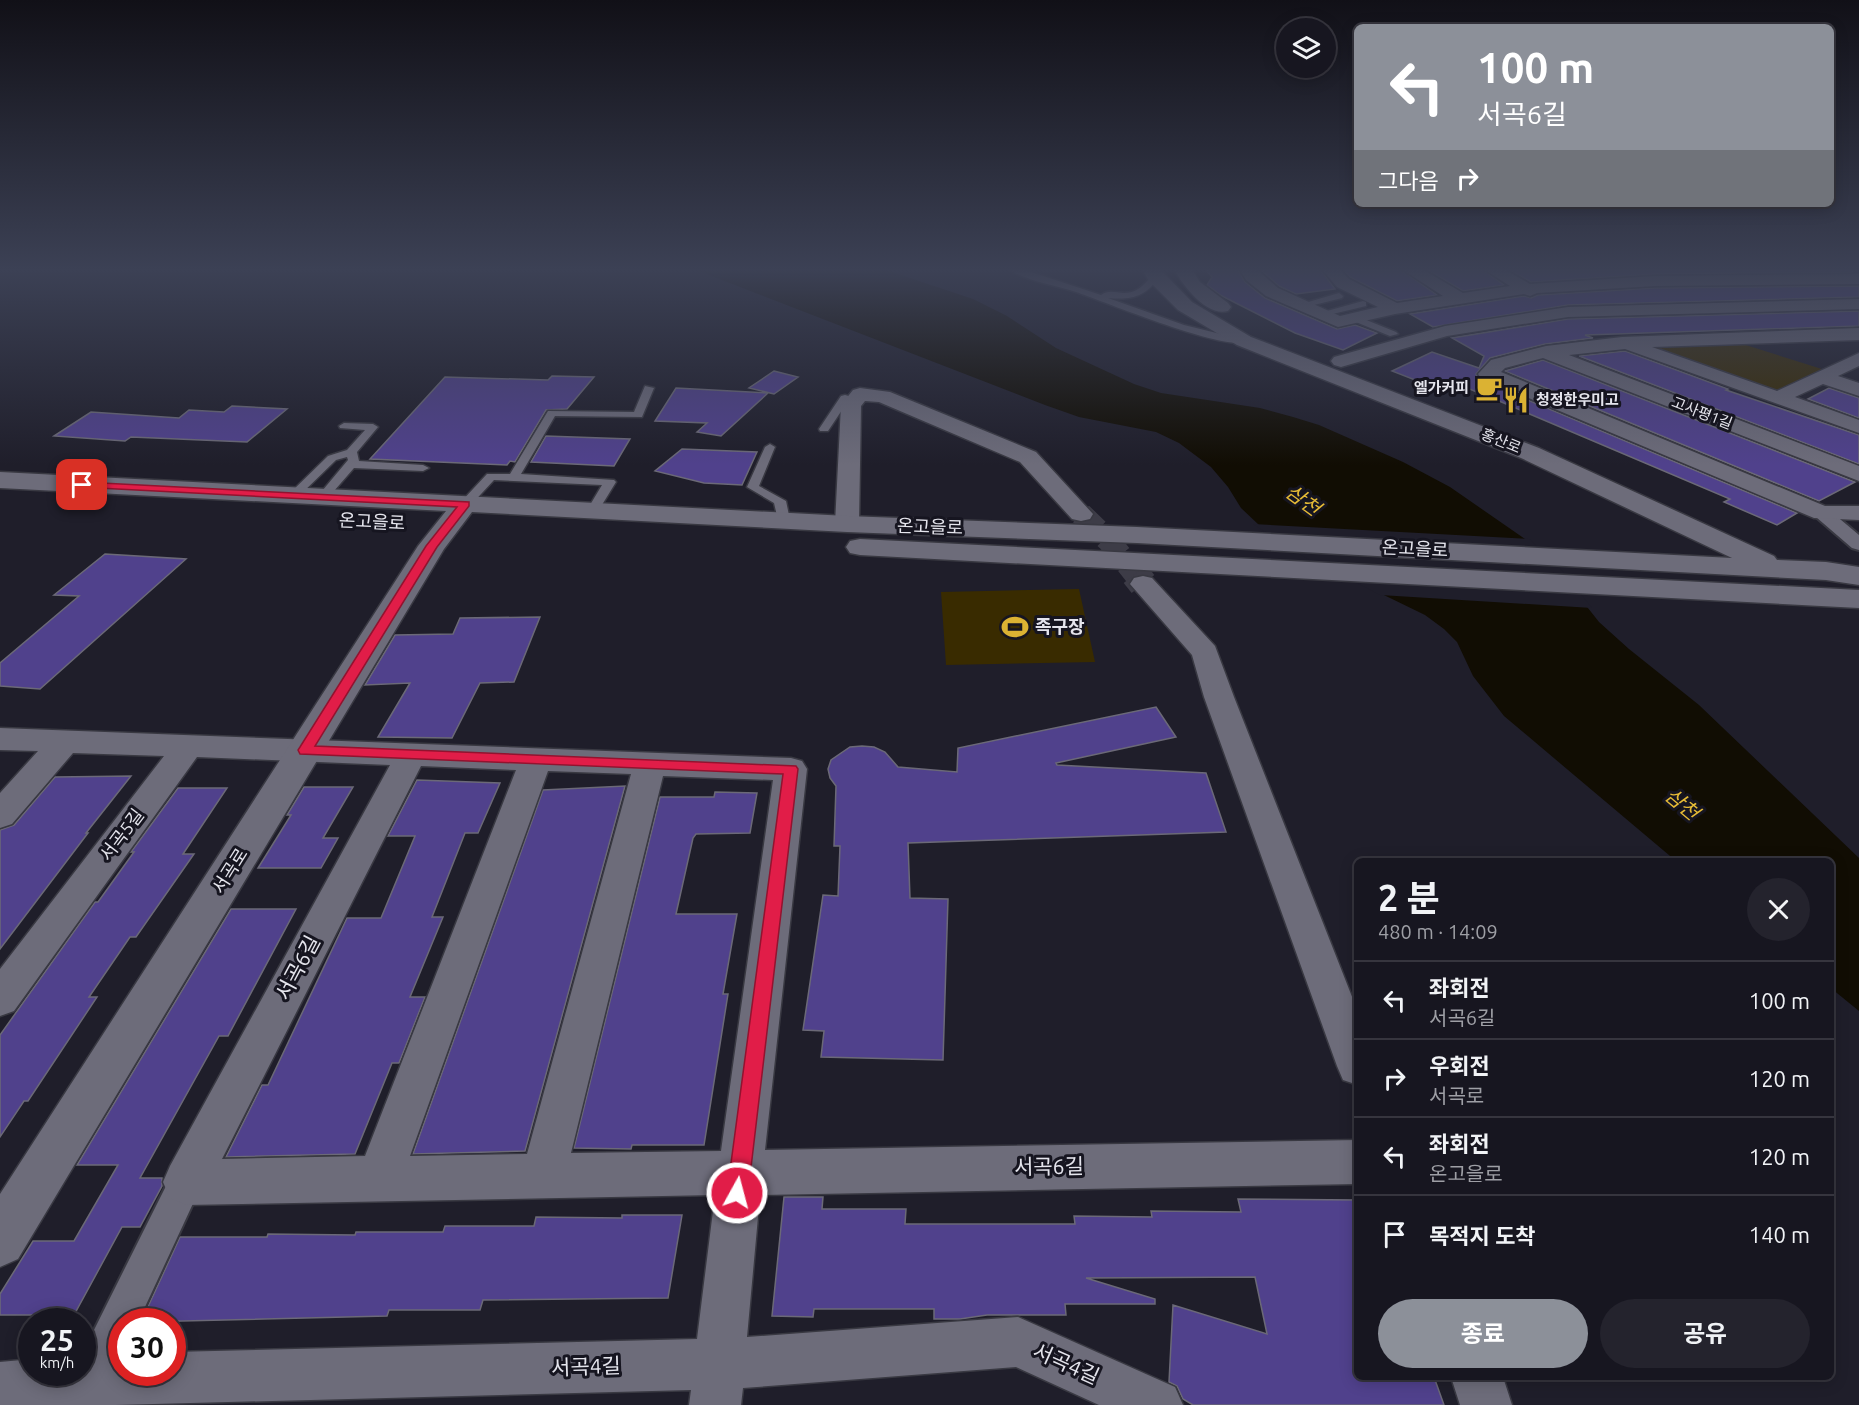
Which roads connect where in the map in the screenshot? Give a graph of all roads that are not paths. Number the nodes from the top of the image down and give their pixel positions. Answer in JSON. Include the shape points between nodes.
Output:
{"nodes":[{"id":1,"x":1200,"y":334,"type":"edge"},
{"id":2,"x":1231,"y":334,"type":"edge"},
{"id":3,"x":1279,"y":334,"type":"edge"},
{"id":4,"x":1436,"y":334,"type":"edge"},
{"id":5,"x":1606,"y":334,"type":"edge"},
{"id":6,"x":1829,"y":334,"type":"junction"},
{"id":7,"x":1859,"y":334,"type":"edge"},
{"id":8,"x":1244,"y":341,"type":"junction"},
{"id":9,"x":1622,"y":343,"type":"junction"},
{"id":10,"x":1859,"y":351,"type":"edge"},
{"id":11,"x":1546,"y":352,"type":"junction"},
{"id":12,"x":1859,"y":359,"type":"edge"},
{"id":13,"x":1341,"y":361,"type":"junction"},
{"id":14,"x":1821,"y":377,"type":"junction"},
{"id":15,"x":650,"y":388,"type":"dead end"},
{"id":16,"x":1859,"y":390,"type":"edge"},
{"id":17,"x":863,"y":396,"type":"junction"},
{"id":18,"x":1778,"y":398,"type":"junction"},
{"id":19,"x":344,"y":426,"type":"dead end"},
{"id":20,"x":1859,"y":427,"type":"edge"},
{"id":21,"x":824,"y":429,"type":"dead end"},
{"id":22,"x":770,"y":447,"type":"dead end"},
{"id":23,"x":351,"y":452,"type":"junction"},
{"id":24,"x":351,"y":464,"type":"junction"},
{"id":25,"x":423,"y":468,"type":"dead end"},
{"id":26,"x":1859,"y":474,"type":"edge"},
{"id":27,"x":514,"y":477,"type":"junction"},
{"id":28,"x":0,"y":480,"type":"edge"},
{"id":29,"x":293,"y":495,"type":"junction"},
{"id":30,"x":323,"y":497,"type":"junction"},
{"id":31,"x":0,"y":503,"type":"edge"},
{"id":32,"x":593,"y":510,"type":"junction"},
{"id":33,"x":1660,"y":513,"type":"junction"},
{"id":34,"x":1822,"y":513,"type":"junction"},
{"id":35,"x":1859,"y":513,"type":"edge"},
{"id":36,"x":1081,"y":514,"type":"tunnel mouth"},
{"id":37,"x":457,"y":515,"type":"junction"},
{"id":38,"x":784,"y":520,"type":"junction"},
{"id":39,"x":847,"y":524,"type":"junction"},
{"id":40,"x":973,"y":540,"type":"junction"},
{"id":41,"x":1859,"y":544,"type":"edge"},
{"id":42,"x":1671,"y":556,"type":"junction"},
{"id":43,"x":1859,"y":576,"type":"edge"},
{"id":44,"x":1775,"y":582,"type":"junction"},
{"id":45,"x":1143,"y":584,"type":"tunnel mouth"},
{"id":46,"x":1848,"y":593,"type":"edge"},
{"id":47,"x":0,"y":739,"type":"edge"},
{"id":48,"x":64,"y":742,"type":"junction"},
{"id":49,"x":189,"y":746,"type":"junction"},
{"id":50,"x":305,"y":750,"type":"junction"},
{"id":51,"x":411,"y":755,"type":"junction"},
{"id":52,"x":536,"y":760,"type":"junction"},
{"id":53,"x":650,"y":764,"type":"junction"},
{"id":54,"x":0,"y":815,"type":"edge"},
{"id":55,"x":0,"y":999,"type":"edge"},
{"id":56,"x":1354,"y":1055,"type":"edge"},
{"id":57,"x":1354,"y":1162,"type":"edge"},
{"id":58,"x":740,"y":1172,"type":"junction"},
{"id":59,"x":543,"y":1176,"type":"junction"},
{"id":60,"x":379,"y":1178,"type":"junction"},
{"id":61,"x":186,"y":1182,"type":"junction"},
{"id":62,"x":0,"y":1241,"type":"edge"},
{"id":63,"x":1478,"y":1380,"type":"edge"},
{"id":64,"x":717,"y":1384,"type":"edge"},
{"id":65,"x":0,"y":1388,"type":"edge"},
{"id":66,"x":84,"y":1393,"type":"edge"},
{"id":67,"x":1157,"y":1405,"type":"edge"},
{"id":68,"x":1486,"y":1405,"type":"edge"}],
"edges":[{"from":1,"to":8,"type":"lane"},
{"from":2,"to":8,"type":"street","name":"홍산로"},
{"from":3,"to":13,"type":"street","name":"홍산로"},
{"from":4,"to":13,"type":"street"},
{"from":5,"to":9,"type":"street"},
{"from":6,"to":7,"type":"street"},
{"from":6,"to":9,"type":"street"},
{"from":6,"to":10,"type":"street"},
{"from":8,"to":33,"type":"street","name":"홍산로","via":[[1530,453]]},
{"from":9,"to":11,"type":"street"},
{"from":9,"to":18,"type":"street"},
{"from":11,"to":26,"type":"street","name":"고사평1길"},
{"from":11,"to":34,"type":"street","via":[[1498,364],[1488,374]]},
{"from":12,"to":14,"type":"street"},
{"from":13,"to":46,"type":"street","name":"홍산로","via":[[1514,427]]},
{"from":14,"to":16,"type":"street"},
{"from":14,"to":18,"type":"street"},
{"from":15,"to":27,"type":"lane","via":[[638,415],[552,413]]},
{"from":17,"to":21,"type":"lane","via":[[845,398]]},
{"from":17,"to":36,"type":"street","via":[[883,396],[1028,457]]},
{"from":17,"to":39,"type":"street","via":[[851,405]]},
{"from":18,"to":20,"type":"street"},
{"from":19,"to":23,"type":"lane","via":[[373,427]]},
{"from":22,"to":38,"type":"lane","via":[[753,487],[780,501]]},
{"from":23,"to":24,"type":"lane"},
{"from":23,"to":29,"type":"lane","via":[[332,458]]},
{"from":24,"to":25,"type":"lane"},
{"from":24,"to":30,"type":"lane"},
{"from":27,"to":32,"type":"lane","via":[[609,482]]},
{"from":27,"to":37,"type":"lane","via":[[491,476]]},
{"from":28,"to":29,"type":"street","name":"온고을로"},
{"from":29,"to":30,"type":"street","name":"온고을로"},
{"from":30,"to":37,"type":"street","name":"온고을로"},
{"from":31,"to":37,"type":"street","name":"온고을로"},
{"from":32,"to":37,"type":"street","name":"온고을로"},
{"from":32,"to":38,"type":"street","name":"온고을로"},
{"from":33,"to":42,"type":"street","via":[[1680,536]]},
{"from":33,"to":44,"type":"street","name":"홍산로"},
{"from":34,"to":35,"type":"street"},
{"from":34,"to":41,"type":"street"},
{"from":37,"to":40,"type":"street","name":"온고을로"},
{"from":37,"to":50,"type":"street","name":"서곡로","via":[[432,546]]},
{"from":38,"to":39,"type":"street","name":"온고을로"},
{"from":39,"to":40,"type":"street","name":"온고을로"},
{"from":40,"to":42,"type":"street","name":"온고을로","via":[[1137,535]]},
{"from":40,"to":44,"type":"street","name":"온고을로","via":[[1170,562]]},
{"from":42,"to":44,"type":"street","name":"온고을로"},
{"from":43,"to":46,"type":"street","name":"온고을로"},
{"from":44,"to":46,"type":"street","name":"온고을로"},
{"from":45,"to":56,"type":"street","via":[[1205,652]]},
{"from":47,"to":48,"type":"street"},
{"from":48,"to":49,"type":"street"},
{"from":48,"to":54,"type":"street"},
{"from":49,"to":50,"type":"street"},
{"from":49,"to":55,"type":"street","name":"서곡5길"},
{"from":50,"to":51,"type":"street"},
{"from":50,"to":62,"type":"street","name":"서곡로"},
{"from":51,"to":52,"type":"street"},
{"from":51,"to":61,"type":"street","name":"서곡6길"},
{"from":52,"to":53,"type":"street"},
{"from":52,"to":60,"type":"street"},
{"from":53,"to":58,"type":"street","via":[[791,769]]},
{"from":53,"to":59,"type":"street"},
{"from":57,"to":58,"type":"street","name":"서곡6길"},
{"from":58,"to":59,"type":"street","name":"서곡6길"},
{"from":58,"to":64,"type":"street"},
{"from":59,"to":60,"type":"street","name":"서곡6길"},
{"from":60,"to":61,"type":"street","name":"서곡6길"},
{"from":61,"to":66,"type":"street","name":"서곡6길"},
{"from":63,"to":68,"type":"street"},
{"from":64,"to":66,"type":"street","name":"서곡4길"},
{"from":64,"to":67,"type":"street","name":"서곡4길","via":[[1018,1342]]},
{"from":65,"to":66,"type":"street","name":"서곡4길"}]}
